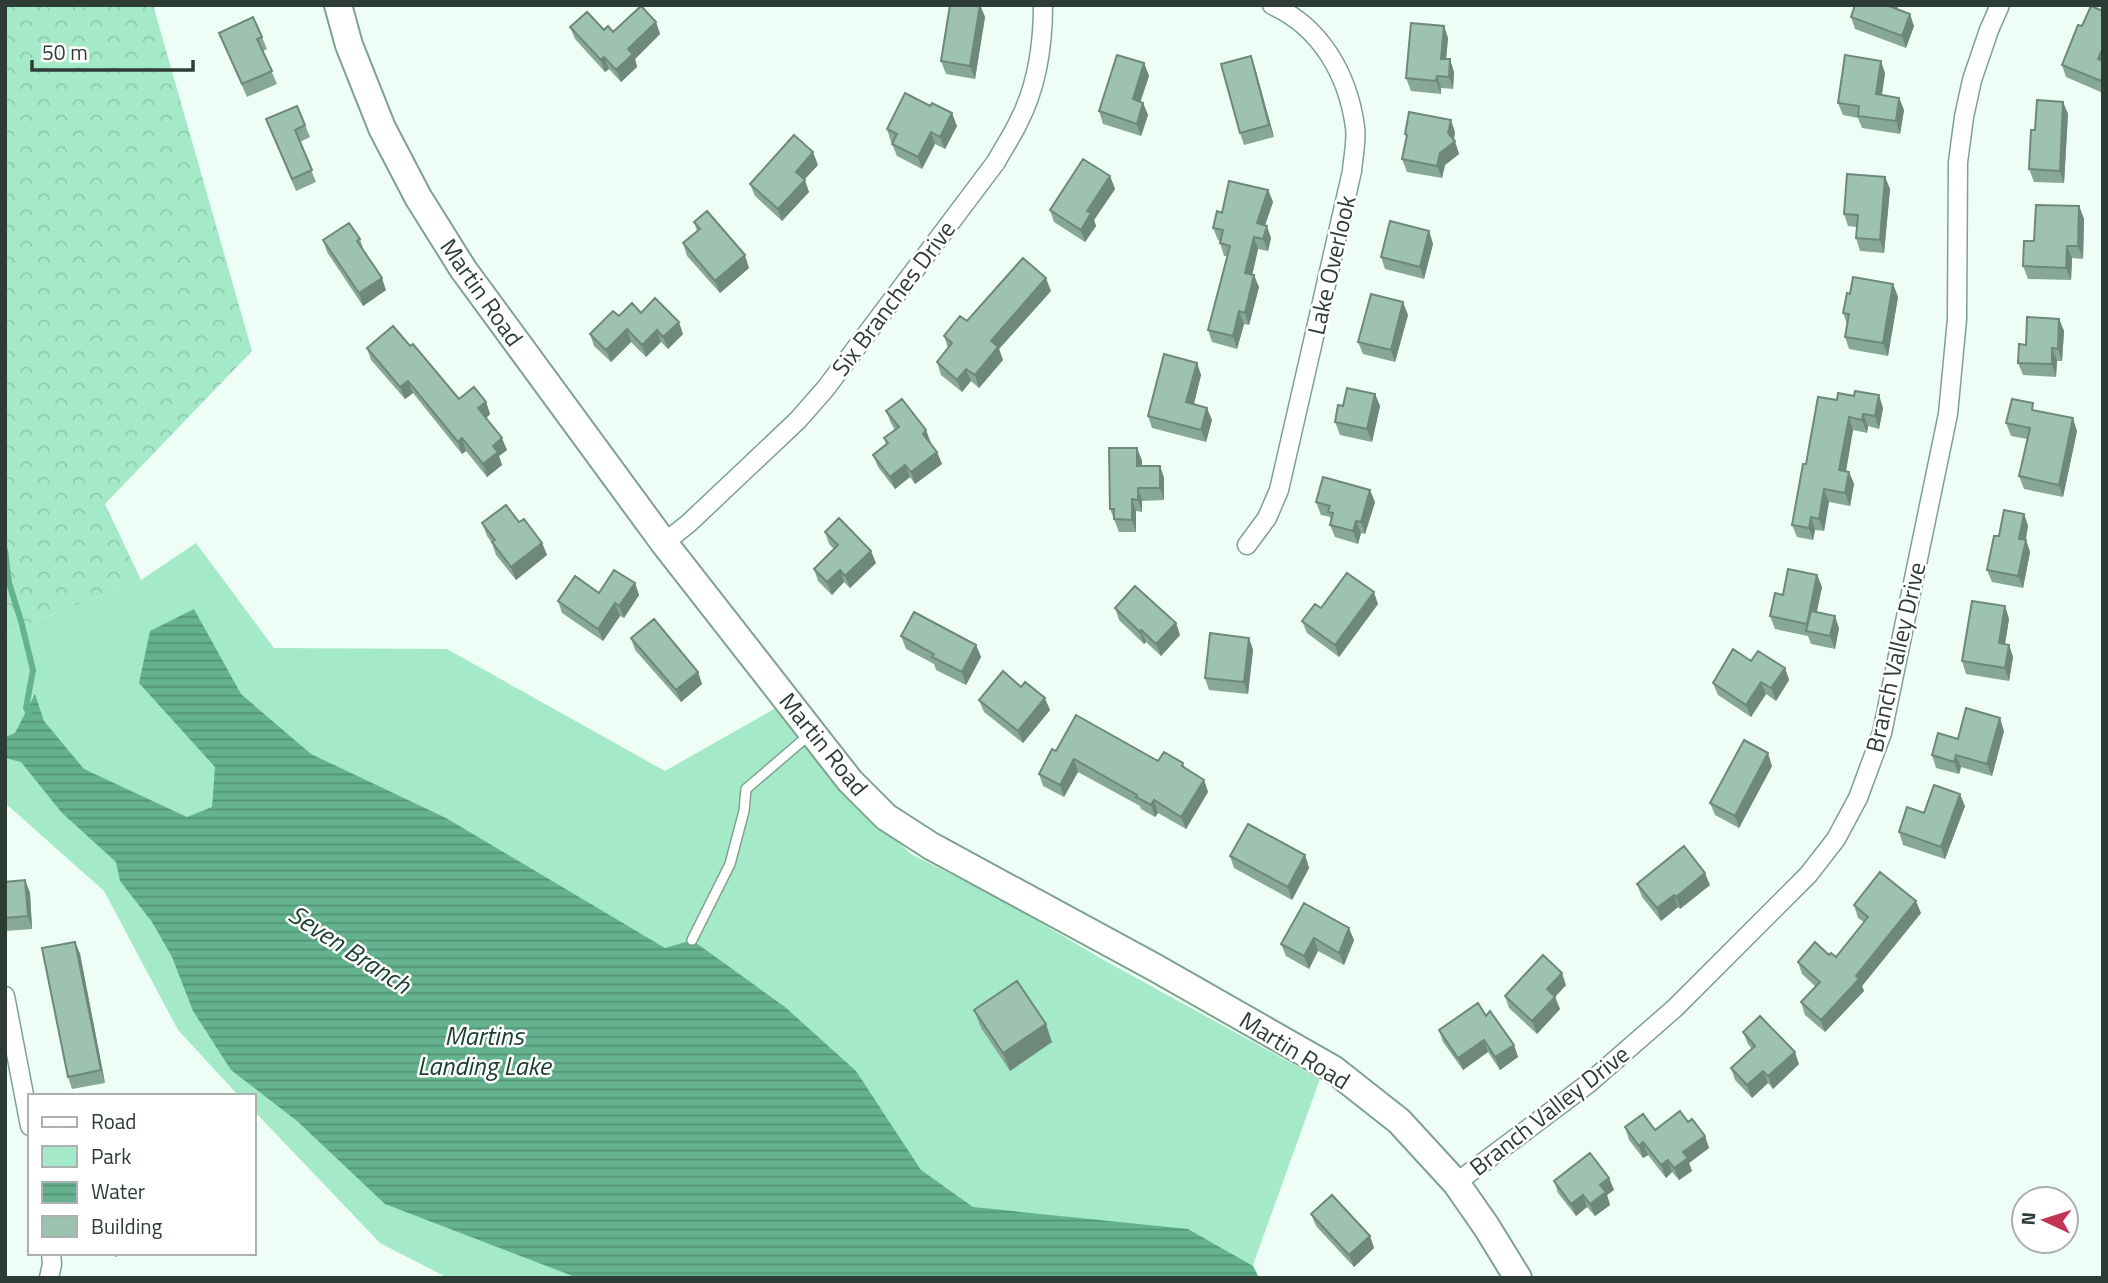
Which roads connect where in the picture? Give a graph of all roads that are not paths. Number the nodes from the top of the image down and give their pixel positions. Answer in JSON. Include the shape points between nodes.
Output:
{"nodes":[{"id":1,"x":338,"y":5,"type":"edge"},
{"id":2,"x":1044,"y":5,"type":"edge"},
{"id":3,"x":1272,"y":5,"type":"edge"},
{"id":4,"x":2000,"y":5,"type":"edge"},
{"id":5,"x":664,"y":543,"type":"junction"},
{"id":6,"x":1247,"y":545,"type":"dead end"},
{"id":7,"x":812,"y":731,"type":"junction"},
{"id":8,"x":692,"y":940,"type":"dead end"},
{"id":9,"x":5,"y":996,"type":"edge"},
{"id":10,"x":28,"y":1116,"type":"edge"},
{"id":11,"x":1456,"y":1183,"type":"junction"},
{"id":12,"x":51,"y":1255,"type":"edge"},
{"id":13,"x":49,"y":1278,"type":"edge"},
{"id":14,"x":1518,"y":1278,"type":"edge"}],
"edges":[{"from":1,"to":5,"type":"street","name":"Martin Road","via":[[382,128],[418,197],[463,269]]},
{"from":2,"to":5,"type":"street","name":"Six Branches Drive","via":[[1035,80],[1019,123],[996,162],[826,388],[798,420]]},
{"from":3,"to":6,"type":"street","name":"Lake Overlook","via":[[1311,31],[1332,57],[1348,89],[1356,130],[1352,171],[1279,490],[1267,518]]},
{"from":4,"to":11,"type":"street","name":"Branch Valley Drive","via":[[1972,80],[1958,162],[1957,319],[1948,414],[1882,733],[1858,798],[1836,839],[1808,875],[1675,1008],[1588,1083]]},
{"from":5,"to":7,"type":"street","name":"Martin Road"},
{"from":7,"to":8,"type":"lane","via":[[746,789],[730,864]]},
{"from":7,"to":11,"type":"street","name":"Martin Road","via":[[850,781],[886,817],[1333,1069],[1399,1121]]},
{"from":9,"to":10,"type":"street"},
{"from":11,"to":14,"type":"street","name":"Martin Road"},
{"from":12,"to":13,"type":"street"}]}
